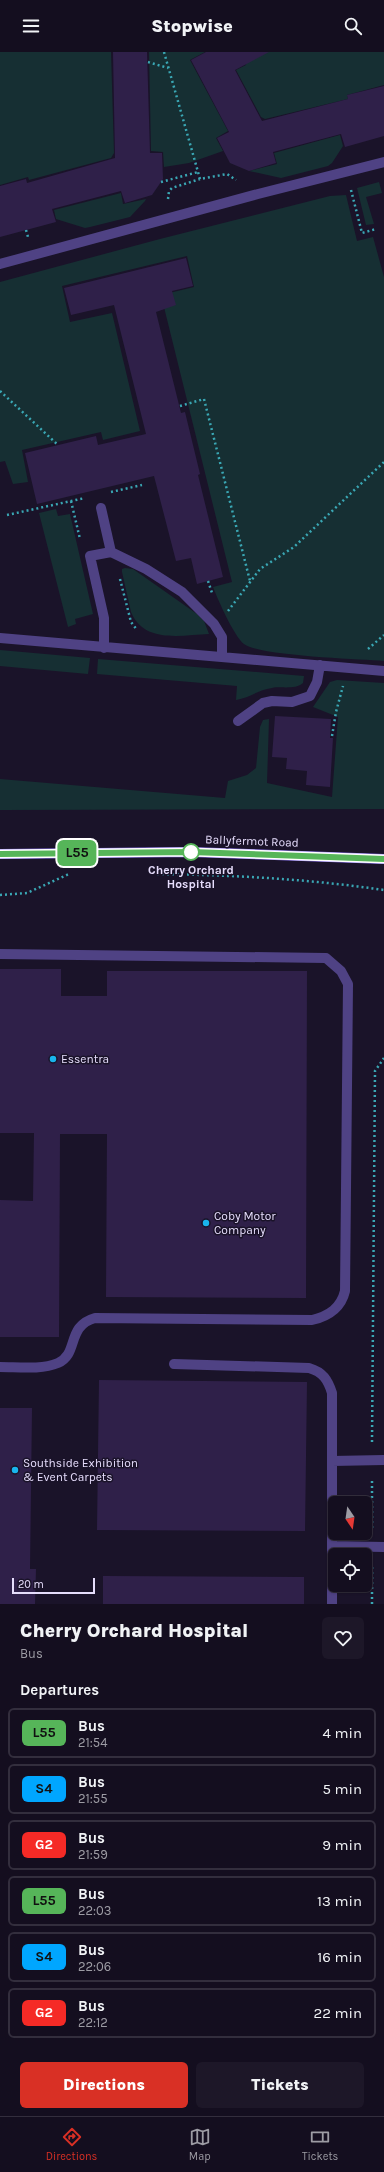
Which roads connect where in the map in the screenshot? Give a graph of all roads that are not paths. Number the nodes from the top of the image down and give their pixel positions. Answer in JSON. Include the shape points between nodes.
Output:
{"nodes":[{"id":1,"x":384,"y":162,"type":"edge"},
{"id":2,"x":0,"y":264,"type":"edge"},
{"id":3,"x":101,"y":508,"type":"dead end"},
{"id":4,"x":111,"y":552,"type":"junction"},
{"id":5,"x":0,"y":638,"type":"edge"},
{"id":6,"x":104,"y":648,"type":"junction"},
{"id":7,"x":222,"y":656,"type":"junction"},
{"id":8,"x":320,"y":665,"type":"junction"},
{"id":9,"x":384,"y":671,"type":"edge"},
{"id":10,"x":238,"y":721,"type":"dead end"},
{"id":11,"x":0,"y":854,"type":"edge"},
{"id":12,"x":384,"y":859,"type":"edge"},
{"id":13,"x":0,"y":954,"type":"edge"},
{"id":14,"x":174,"y":1364,"type":"dead end"},
{"id":15,"x":0,"y":1367,"type":"edge"},
{"id":16,"x":384,"y":1460,"type":"edge"},
{"id":17,"x":332,"y":1461,"type":"junction"},
{"id":18,"x":332,"y":1546,"type":"junction"},
{"id":19,"x":384,"y":1547,"type":"edge"},
{"id":20,"x":332,"y":1604,"type":"edge"}],
"edges":[{"from":1,"to":2,"type":"lane"},
{"from":3,"to":4,"type":"lane"},
{"from":4,"to":6,"type":"lane","via":[[90,556],[104,618]]},
{"from":4,"to":7,"type":"lane","via":[[146,569],[196,604],[222,637]]},
{"from":5,"to":6,"type":"lane"},
{"from":6,"to":7,"type":"lane"},
{"from":7,"to":8,"type":"lane"},
{"from":8,"to":9,"type":"lane"},
{"from":8,"to":10,"type":"lane","via":[[317,682],[310,696],[292,702],[263,703]]},
{"from":11,"to":12,"type":"main road","name":"Ballyfermot Road","via":[[191,852]]},
{"from":13,"to":15,"type":"lane","via":[[326,958],[341,971],[348,984],[345,1291],[343,1299],[334,1311],[312,1320],[95,1318],[81,1324],[71,1348],[59,1363],[42,1367]]},
{"from":14,"to":17,"type":"lane","via":[[318,1370],[325,1377],[332,1394]]},
{"from":16,"to":17,"type":"lane"},
{"from":17,"to":18,"type":"lane"},
{"from":18,"to":19,"type":"lane"},
{"from":18,"to":20,"type":"lane"}]}
